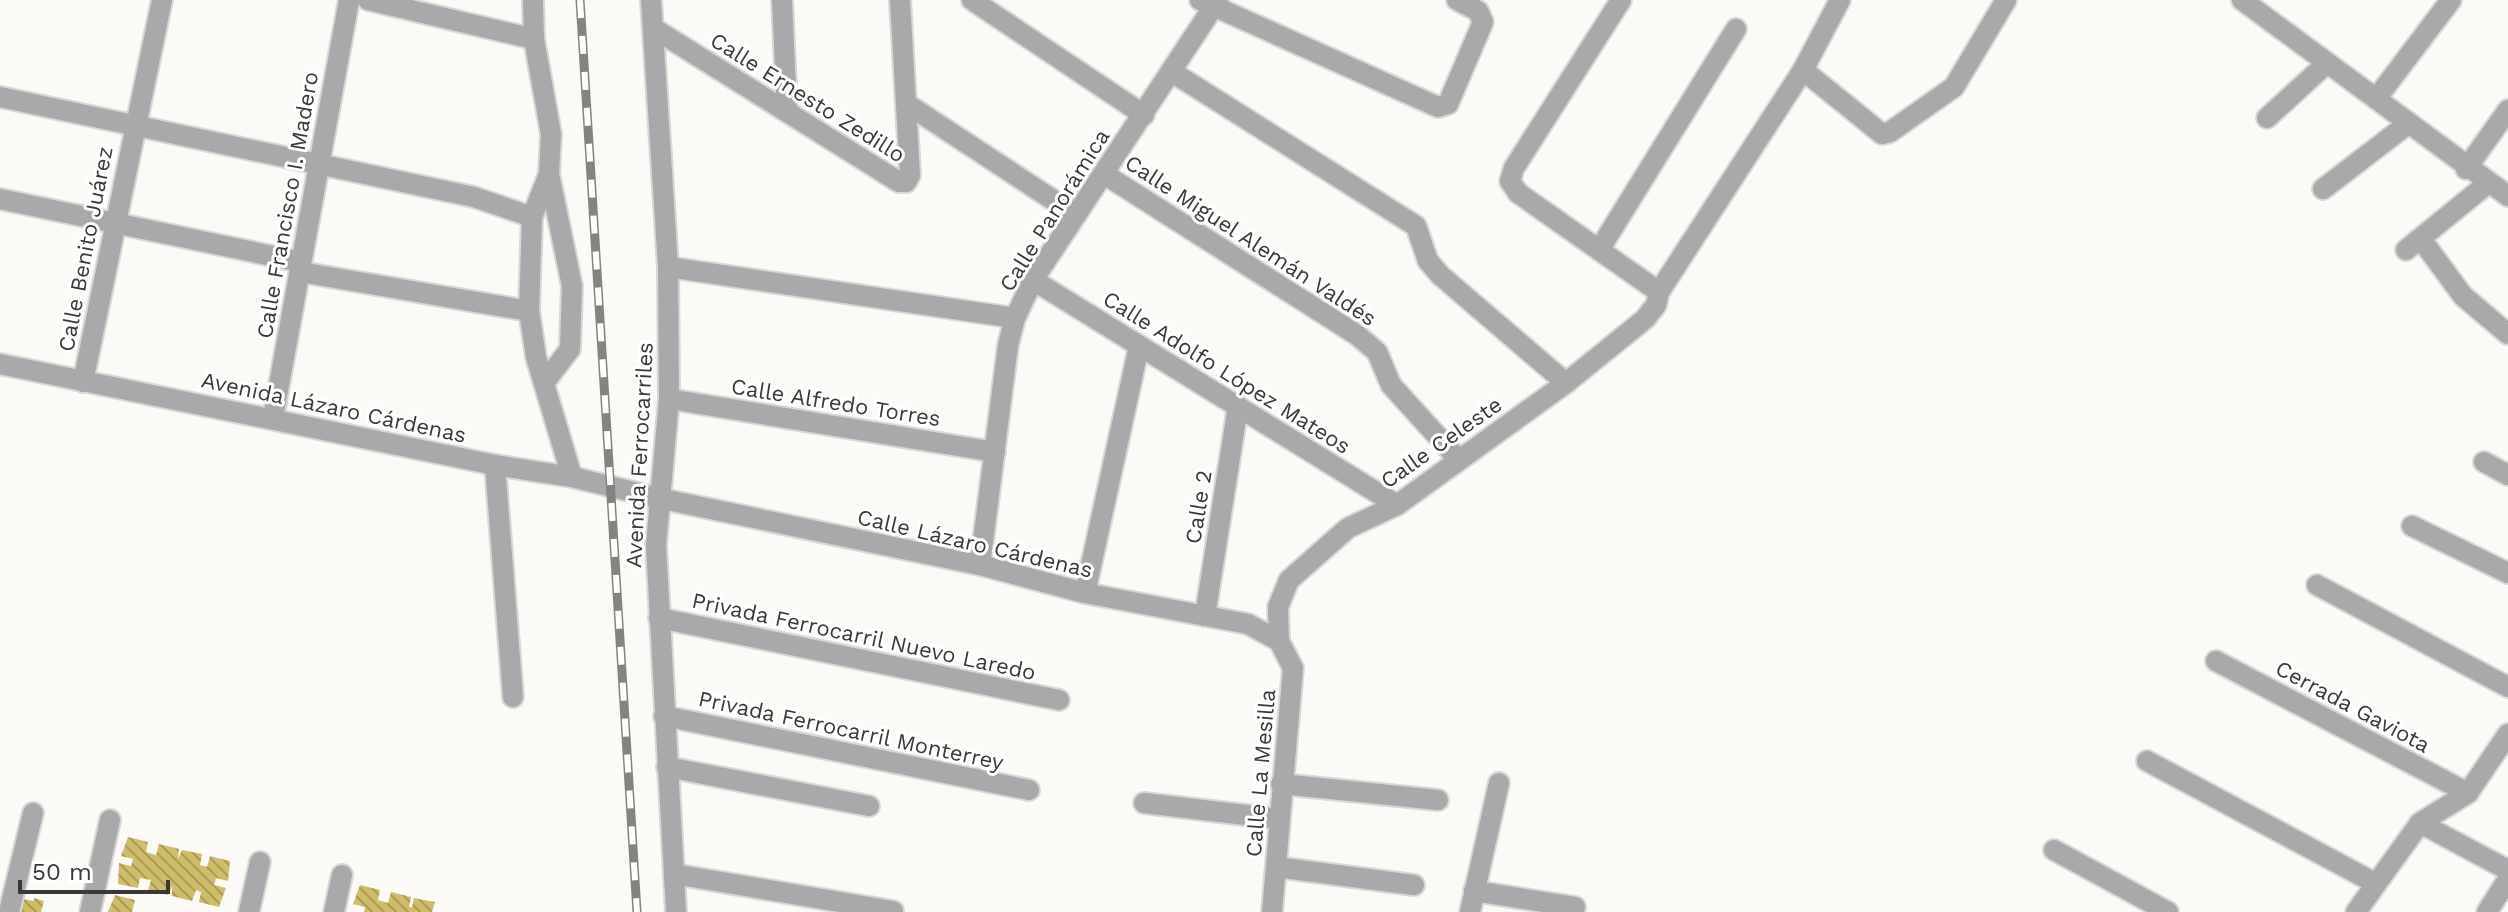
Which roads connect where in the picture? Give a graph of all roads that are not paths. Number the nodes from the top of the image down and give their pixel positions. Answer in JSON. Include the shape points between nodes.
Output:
{"nodes":[{"id":1,"x":162,"y":0,"type":"edge"},
{"id":2,"x":349,"y":0,"type":"edge"},
{"id":3,"x":368,"y":0,"type":"edge"},
{"id":4,"x":533,"y":0,"type":"edge"},
{"id":5,"x":651,"y":0,"type":"edge"},
{"id":6,"x":782,"y":0,"type":"edge"},
{"id":7,"x":900,"y":0,"type":"edge"},
{"id":8,"x":972,"y":0,"type":"edge"},
{"id":9,"x":1457,"y":0,"type":"edge"},
{"id":10,"x":1621,"y":0,"type":"edge"},
{"id":11,"x":1840,"y":0,"type":"edge"},
{"id":12,"x":2006,"y":0,"type":"edge"},
{"id":13,"x":2451,"y":0,"type":"edge"},
{"id":14,"x":2250,"y":2,"type":"edge"},
{"id":15,"x":1210,"y":3,"type":"edge"},
{"id":16,"x":653,"y":28,"type":"junction"},
{"id":17,"x":1736,"y":29,"type":"dead end"},
{"id":18,"x":534,"y":39,"type":"junction"},
{"id":19,"x":2327,"y":63,"type":"junction"},
{"id":20,"x":1803,"y":70,"type":"junction"},
{"id":21,"x":1172,"y":72,"type":"junction"},
{"id":22,"x":0,"y":97,"type":"edge"},
{"id":23,"x":2376,"y":99,"type":"junction"},
{"id":24,"x":907,"y":104,"type":"junction"},
{"id":25,"x":2508,"y":110,"type":"edge"},
{"id":26,"x":787,"y":112,"type":"junction"},
{"id":27,"x":1144,"y":115,"type":"junction"},
{"id":28,"x":2267,"y":118,"type":"dead end"},
{"id":29,"x":2409,"y":123,"type":"junction"},
{"id":30,"x":135,"y":125,"type":"junction"},
{"id":31,"x":319,"y":166,"type":"junction"},
{"id":32,"x":2466,"y":169,"type":"junction"},
{"id":33,"x":549,"y":174,"type":"junction"},
{"id":34,"x":1104,"y":174,"type":"junction"},
{"id":35,"x":2487,"y":184,"type":"junction"},
{"id":36,"x":2323,"y":189,"type":"dead end"},
{"id":37,"x":2508,"y":196,"type":"edge"},
{"id":38,"x":0,"y":199,"type":"edge"},
{"id":39,"x":1076,"y":215,"type":"junction"},
{"id":40,"x":532,"y":217,"type":"junction"},
{"id":41,"x":115,"y":223,"type":"junction"},
{"id":42,"x":1599,"y":250,"type":"junction"},
{"id":43,"x":300,"y":267,"type":"junction"},
{"id":44,"x":668,"y":267,"type":"junction"},
{"id":45,"x":1033,"y":280,"type":"junction"},
{"id":46,"x":1659,"y":292,"type":"junction"},
{"id":47,"x":529,"y":311,"type":"junction"},
{"id":48,"x":1015,"y":318,"type":"junction"},
{"id":49,"x":2508,"y":334,"type":"edge"},
{"id":50,"x":1139,"y":346,"type":"junction"},
{"id":51,"x":0,"y":364,"type":"edge"},
{"id":52,"x":83,"y":382,"type":"junction"},
{"id":53,"x":544,"y":383,"type":"junction"},
{"id":54,"x":1566,"y":383,"type":"junction"},
{"id":55,"x":669,"y":399,"type":"junction"},
{"id":56,"x":1238,"y":406,"type":"junction"},
{"id":57,"x":273,"y":418,"type":"junction"},
{"id":58,"x":995,"y":452,"type":"junction"},
{"id":59,"x":1459,"y":460,"type":"junction"},
{"id":60,"x":2484,"y":462,"type":"dead end"},
{"id":61,"x":495,"y":465,"type":"junction"},
{"id":62,"x":2508,"y":475,"type":"edge"},
{"id":63,"x":572,"y":477,"type":"junction"},
{"id":64,"x":658,"y":498,"type":"junction"},
{"id":65,"x":1397,"y":505,"type":"junction"},
{"id":66,"x":2412,"y":526,"type":"dead end"},
{"id":67,"x":980,"y":565,"type":"junction"},
{"id":68,"x":2508,"y":573,"type":"edge"},
{"id":69,"x":2317,"y":585,"type":"dead end"},
{"id":70,"x":1085,"y":593,"type":"junction"},
{"id":71,"x":1205,"y":616,"type":"junction"},
{"id":72,"x":659,"y":618,"type":"junction"},
{"id":73,"x":1279,"y":641,"type":"junction"},
{"id":74,"x":2216,"y":661,"type":"dead end"},
{"id":75,"x":2508,"y":687,"type":"edge"},
{"id":76,"x":513,"y":697,"type":"dead end"},
{"id":77,"x":1059,"y":700,"type":"dead end"},
{"id":78,"x":664,"y":716,"type":"junction"},
{"id":79,"x":2508,"y":734,"type":"edge"},
{"id":80,"x":2147,"y":761,"type":"dead end"},
{"id":81,"x":667,"y":767,"type":"junction"},
{"id":82,"x":1499,"y":783,"type":"dead end"},
{"id":83,"x":1281,"y":784,"type":"junction"},
{"id":84,"x":1029,"y":790,"type":"dead end"},
{"id":85,"x":2468,"y":793,"type":"junction"},
{"id":86,"x":1438,"y":800,"type":"dead end"},
{"id":87,"x":1144,"y":803,"type":"dead end"},
{"id":88,"x":869,"y":806,"type":"dead end"},
{"id":89,"x":33,"y":813,"type":"dead end"},
{"id":90,"x":1279,"y":819,"type":"junction"},
{"id":91,"x":110,"y":820,"type":"dead end"},
{"id":92,"x":2420,"y":823,"type":"junction"},
{"id":93,"x":2054,"y":850,"type":"dead end"},
{"id":94,"x":260,"y":862,"type":"dead end"},
{"id":95,"x":1276,"y":867,"type":"junction"},
{"id":96,"x":2508,"y":870,"type":"edge"},
{"id":97,"x":674,"y":874,"type":"junction"},
{"id":98,"x":342,"y":875,"type":"dead end"},
{"id":99,"x":2508,"y":879,"type":"edge"},
{"id":100,"x":2375,"y":883,"type":"junction"},
{"id":101,"x":1414,"y":885,"type":"dead end"},
{"id":102,"x":1474,"y":891,"type":"junction"},
{"id":103,"x":1575,"y":907,"type":"dead end"},
{"id":104,"x":893,"y":911,"type":"edge"},
{"id":105,"x":9,"y":912,"type":"edge"},
{"id":106,"x":90,"y":912,"type":"edge"},
{"id":107,"x":249,"y":912,"type":"edge"},
{"id":108,"x":334,"y":912,"type":"edge"},
{"id":109,"x":676,"y":912,"type":"edge"},
{"id":110,"x":1272,"y":912,"type":"edge"},
{"id":111,"x":1470,"y":912,"type":"edge"},
{"id":112,"x":2168,"y":912,"type":"edge"},
{"id":113,"x":2356,"y":912,"type":"edge"},
{"id":114,"x":2487,"y":912,"type":"edge"}],
"edges":[{"from":1,"to":30,"type":"street","name":"Calle Benito Juárez"},
{"from":2,"to":31,"type":"street","name":"Calle Francisco I. Madero"},
{"from":3,"to":18,"type":"street"},
{"from":4,"to":18,"type":"street"},
{"from":5,"to":16,"type":"street","name":"Avenida Ferrocarriles"},
{"from":6,"to":26,"type":"street"},
{"from":7,"to":24,"type":"street","name":"Calle Ernesto Zedillo"},
{"from":8,"to":27,"type":"street"},
{"from":9,"to":15,"type":"street","via":[[1478,11],[1483,22],[1448,104],[1438,107]]},
{"from":10,"to":42,"type":"street","via":[[1510,181],[1518,193]]},
{"from":11,"to":20,"type":"street","name":"Calle Celeste"},
{"from":12,"to":20,"type":"street","via":[[1954,87],[1882,134]]},
{"from":13,"to":23,"type":"street"},
{"from":14,"to":19,"type":"street"},
{"from":15,"to":21,"type":"street","name":"Calle Panorámica"},
{"from":16,"to":26,"type":"street","name":"Calle Ernesto Zedillo"},
{"from":16,"to":44,"type":"street","name":"Avenida Ferrocarriles"},
{"from":17,"to":42,"type":"street"},
{"from":18,"to":33,"type":"street","via":[[551,134]]},
{"from":19,"to":23,"type":"street"},
{"from":19,"to":28,"type":"street"},
{"from":20,"to":46,"type":"street","name":"Calle Celeste"},
{"from":21,"to":27,"type":"street","name":"Calle Panorámica"},
{"from":21,"to":54,"type":"street","via":[[1416,226],[1428,261],[1440,275]]},
{"from":22,"to":30,"type":"street","name":"Calle Benito Juárez"},
{"from":23,"to":29,"type":"street"},
{"from":24,"to":26,"type":"street","name":"Calle Ernesto Zedillo","via":[[906,182]]},
{"from":24,"to":39,"type":"street"},
{"from":25,"to":32,"type":"street"},
{"from":27,"to":34,"type":"street","name":"Calle Panorámica"},
{"from":29,"to":32,"type":"street"},
{"from":29,"to":36,"type":"street"},
{"from":30,"to":31,"type":"street"},
{"from":30,"to":41,"type":"street","name":"Calle Benito Juárez"},
{"from":31,"to":40,"type":"street","via":[[474,197]]},
{"from":31,"to":43,"type":"street","name":"Calle Francisco I. Madero"},
{"from":32,"to":35,"type":"street"},
{"from":33,"to":40,"type":"street"},
{"from":33,"to":53,"type":"street","via":[[572,286],[570,349]]},
{"from":34,"to":39,"type":"street","name":"Calle Panorámica"},
{"from":34,"to":59,"type":"street","name":"Calle Miguel Alemán Valdés","via":[[1357,335],[1377,352],[1391,385]]},
{"from":35,"to":37,"type":"street"},
{"from":35,"to":49,"type":"street","via":[[2414,244]]},
{"from":38,"to":41,"type":"street"},
{"from":39,"to":45,"type":"street","name":"Calle Panorámica"},
{"from":40,"to":47,"type":"street"},
{"from":41,"to":43,"type":"street"},
{"from":41,"to":52,"type":"street","name":"Calle Benito Juárez"},
{"from":42,"to":46,"type":"street"},
{"from":43,"to":47,"type":"street"},
{"from":43,"to":57,"type":"street","name":"Calle Francisco I. Madero"},
{"from":44,"to":48,"type":"street"},
{"from":44,"to":55,"type":"street","name":"Avenida Ferrocarriles"},
{"from":45,"to":48,"type":"street","name":"Calle Panorámica"},
{"from":45,"to":50,"type":"street","name":"Calle Adolfo López Mateos"},
{"from":46,"to":54,"type":"street","name":"Calle Celeste","via":[[1645,319]]},
{"from":47,"to":53,"type":"street"},
{"from":48,"to":58,"type":"street","name":"Calle Panorámica"},
{"from":50,"to":56,"type":"street","name":"Calle Adolfo López Mateos"},
{"from":50,"to":70,"type":"street"},
{"from":51,"to":52,"type":"street","name":"Avenida Lázaro Cárdenas"},
{"from":52,"to":57,"type":"street","name":"Avenida Lázaro Cárdenas"},
{"from":53,"to":63,"type":"street"},
{"from":54,"to":59,"type":"street","name":"Calle Celeste"},
{"from":55,"to":58,"type":"street","name":"Calle Alfredo Torres"},
{"from":55,"to":64,"type":"street","name":"Avenida Ferrocarriles"},
{"from":56,"to":65,"type":"street","name":"Calle Adolfo López Mateos"},
{"from":56,"to":71,"type":"street","name":"Calle 2"},
{"from":57,"to":61,"type":"street","name":"Avenida Lázaro Cárdenas"},
{"from":58,"to":67,"type":"street","name":"Calle Panorámica"},
{"from":59,"to":65,"type":"street","name":"Calle Celeste"},
{"from":60,"to":62,"type":"street"},
{"from":61,"to":63,"type":"street","name":"Avenida Lázaro Cárdenas"},
{"from":61,"to":76,"type":"street"},
{"from":63,"to":64,"type":"street","name":"Avenida Lázaro Cárdenas"},
{"from":64,"to":67,"type":"street","name":"Calle Lázaro Cárdenas"},
{"from":64,"to":72,"type":"street","name":"Avenida Ferrocarriles"},
{"from":65,"to":73,"type":"street","name":"Calle Celeste","via":[[1348,528],[1289,580],[1278,607]]},
{"from":66,"to":68,"type":"street"},
{"from":67,"to":70,"type":"street","name":"Calle Lázaro Cárdenas"},
{"from":69,"to":75,"type":"street"},
{"from":70,"to":71,"type":"street","name":"Calle Lázaro Cárdenas"},
{"from":71,"to":73,"type":"street","name":"Calle Lázaro Cárdenas","via":[[1248,624]]},
{"from":72,"to":77,"type":"street","name":"Privada Ferrocarril Nuevo Laredo"},
{"from":72,"to":78,"type":"street","name":"Avenida Ferrocarriles"},
{"from":73,"to":83,"type":"street","name":"Calle La Mesilla","via":[[1293,668]]},
{"from":74,"to":85,"type":"street","name":"Cerrada Gaviota"},
{"from":78,"to":81,"type":"street","name":"Avenida Ferrocarriles"},
{"from":78,"to":84,"type":"street","name":"Privada Ferrocarril Monterrey"},
{"from":79,"to":85,"type":"street"},
{"from":80,"to":100,"type":"street"},
{"from":81,"to":88,"type":"street"},
{"from":81,"to":97,"type":"street","name":"Avenida Ferrocarriles"},
{"from":82,"to":102,"type":"street"},
{"from":83,"to":86,"type":"street"},
{"from":83,"to":90,"type":"street","name":"Calle La Mesilla"},
{"from":85,"to":92,"type":"street"},
{"from":87,"to":90,"type":"street"},
{"from":89,"to":105,"type":"street"},
{"from":90,"to":95,"type":"street","name":"Calle La Mesilla"},
{"from":91,"to":106,"type":"street"},
{"from":92,"to":96,"type":"street"},
{"from":92,"to":100,"type":"street"},
{"from":93,"to":112,"type":"street"},
{"from":94,"to":107,"type":"street"},
{"from":95,"to":101,"type":"street"},
{"from":95,"to":110,"type":"street","name":"Calle La Mesilla"},
{"from":97,"to":104,"type":"street"},
{"from":97,"to":109,"type":"street","name":"Avenida Ferrocarriles"},
{"from":98,"to":108,"type":"street"},
{"from":99,"to":114,"type":"street"},
{"from":100,"to":113,"type":"street"},
{"from":102,"to":103,"type":"street"},
{"from":102,"to":111,"type":"street"}]}
